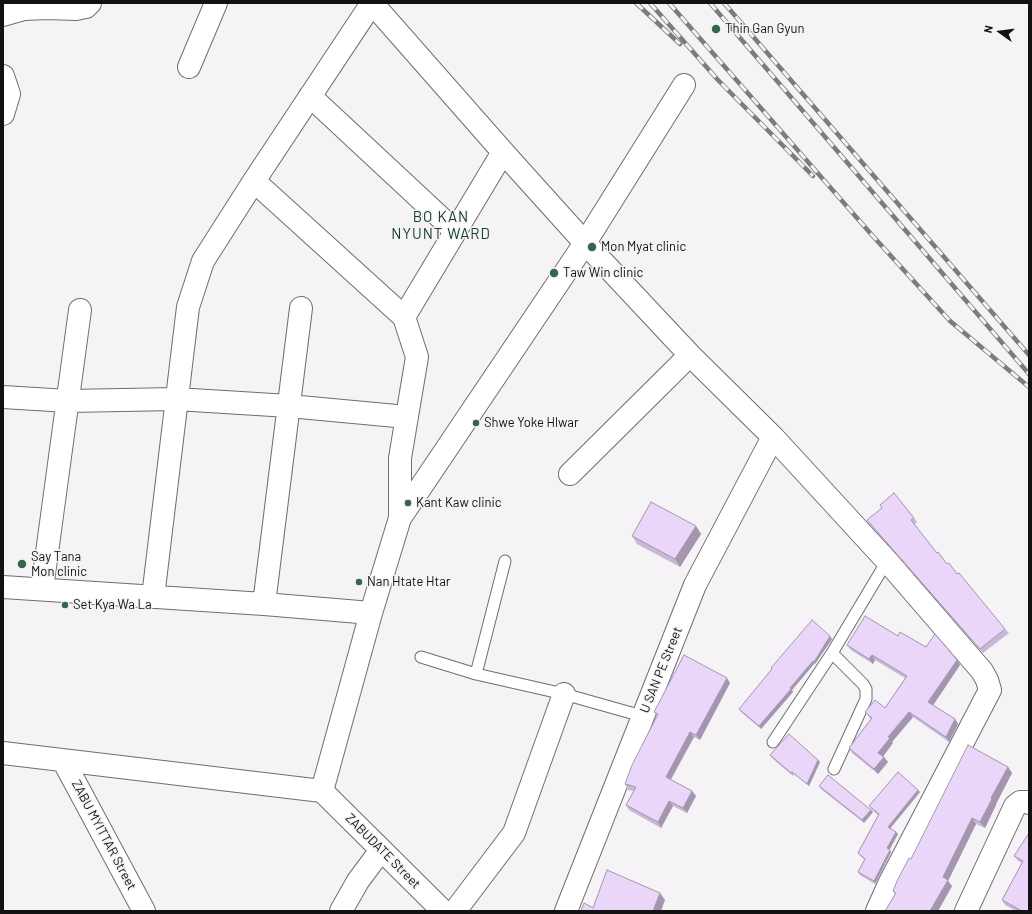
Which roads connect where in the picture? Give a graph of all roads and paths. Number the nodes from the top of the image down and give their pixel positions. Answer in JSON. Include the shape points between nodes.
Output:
{"nodes":[{"id":1,"x":90,"y":3,"type":"edge"},
{"id":2,"x":216,"y":3,"type":"edge"},
{"id":3,"x":372,"y":3,"type":"edge"},
{"id":4,"x":3,"y":15,"type":"edge"},
{"id":5,"x":189,"y":67,"type":"dead end"},
{"id":6,"x":3,"y":76,"type":"edge"},
{"id":7,"x":684,"y":85,"type":"dead end"},
{"id":8,"x":310,"y":96,"type":"junction"},
{"id":9,"x":3,"y":114,"type":"edge"},
{"id":10,"x":502,"y":152,"type":"junction"},
{"id":11,"x":254,"y":181,"type":"junction"},
{"id":12,"x":455,"y":230,"type":"junction"},
{"id":13,"x":585,"y":243,"type":"junction"},
{"id":14,"x":301,"y":308,"type":"dead end"},
{"id":15,"x":80,"y":310,"type":"dead end"},
{"id":16,"x":404,"y":317,"type":"junction"},
{"id":17,"x":690,"y":355,"type":"junction"},
{"id":18,"x":3,"y":397,"type":"edge"},
{"id":19,"x":176,"y":399,"type":"junction"},
{"id":20,"x":68,"y":401,"type":"junction"},
{"id":21,"x":289,"y":406,"type":"junction"},
{"id":22,"x":407,"y":417,"type":"junction"},
{"id":23,"x":773,"y":437,"type":"junction"},
{"id":24,"x":570,"y":474,"type":"dead end"},
{"id":25,"x":400,"y":518,"type":"junction"},
{"id":26,"x":887,"y":560,"type":"junction"},
{"id":27,"x":505,"y":561,"type":"dead end"},
{"id":28,"x":3,"y":587,"type":"edge"},
{"id":29,"x":42,"y":589,"type":"junction"},
{"id":30,"x":153,"y":597,"type":"junction"},
{"id":31,"x":264,"y":604,"type":"junction"},
{"id":32,"x":371,"y":613,"type":"junction"},
{"id":33,"x":832,"y":653,"type":"junction"},
{"id":34,"x":421,"y":657,"type":"dead end"},
{"id":35,"x":476,"y":674,"type":"junction"},
{"id":36,"x":564,"y":694,"type":"junction"},
{"id":37,"x":642,"y":716,"type":"junction"},
{"id":38,"x":773,"y":742,"type":"dead end"},
{"id":39,"x":3,"y":753,"type":"edge"},
{"id":40,"x":63,"y":760,"type":"junction"},
{"id":41,"x":834,"y":769,"type":"dead end"},
{"id":42,"x":322,"y":791,"type":"junction"},
{"id":43,"x":1029,"y":804,"type":"edge"},
{"id":44,"x":381,"y":850,"type":"junction"},
{"id":45,"x":971,"y":909,"type":"edge"},
{"id":46,"x":144,"y":911,"type":"edge"},
{"id":47,"x":341,"y":911,"type":"edge"},
{"id":48,"x":443,"y":911,"type":"edge"},
{"id":49,"x":455,"y":911,"type":"edge"},
{"id":50,"x":566,"y":911,"type":"edge"},
{"id":51,"x":877,"y":911,"type":"edge"}],
"edges":[{"from":1,"to":4,"type":"street","via":[[86,7],[76,9],[32,9]]},
{"from":2,"to":5,"type":"street"},
{"from":3,"to":8,"type":"street"},
{"from":3,"to":10,"type":"street"},
{"from":6,"to":9,"type":"street","via":[[9,94]]},
{"from":7,"to":13,"type":"street"},
{"from":8,"to":11,"type":"street"},
{"from":8,"to":12,"type":"street"},
{"from":10,"to":12,"type":"street"},
{"from":10,"to":13,"type":"street"},
{"from":11,"to":16,"type":"street"},
{"from":11,"to":19,"type":"street","via":[[203,261],[188,307]]},
{"from":12,"to":16,"type":"street"},
{"from":13,"to":17,"type":"street"},
{"from":13,"to":25,"type":"street"},
{"from":14,"to":21,"type":"street"},
{"from":15,"to":20,"type":"street"},
{"from":16,"to":22,"type":"street","via":[[417,357]]},
{"from":17,"to":23,"type":"street"},
{"from":17,"to":24,"type":"street"},
{"from":18,"to":20,"type":"street"},
{"from":19,"to":20,"type":"street"},
{"from":19,"to":21,"type":"street"},
{"from":19,"to":30,"type":"street"},
{"from":20,"to":29,"type":"street"},
{"from":21,"to":22,"type":"street"},
{"from":21,"to":31,"type":"street"},
{"from":22,"to":25,"type":"street","via":[[400,458]]},
{"from":23,"to":26,"type":"street"},
{"from":23,"to":37,"type":"street","name":"U SAN PE Street","via":[[695,585]]},
{"from":25,"to":32,"type":"street"},
{"from":26,"to":33,"type":"lane"},
{"from":26,"to":51,"type":"street","via":[[982,671],[988,680],[990,690]]},
{"from":27,"to":35,"type":"lane"},
{"from":28,"to":29,"type":"street"},
{"from":29,"to":30,"type":"street"},
{"from":30,"to":31,"type":"street"},
{"from":31,"to":32,"type":"street"},
{"from":32,"to":42,"type":"street"},
{"from":33,"to":38,"type":"lane"},
{"from":33,"to":41,"type":"lane","via":[[866,689],[866,699]]},
{"from":34,"to":35,"type":"lane"},
{"from":35,"to":36,"type":"lane"},
{"from":36,"to":37,"type":"lane"},
{"from":36,"to":49,"type":"street","via":[[514,833]]},
{"from":37,"to":50,"type":"street","name":"U SAN PE Street"},
{"from":39,"to":40,"type":"street"},
{"from":40,"to":42,"type":"street"},
{"from":40,"to":46,"type":"street","name":"ZABU MYITTAR Street"},
{"from":42,"to":44,"type":"street","name":"ZABUDATE Street"},
{"from":43,"to":45,"type":"street","via":[[1020,802],[1015,806]]},
{"from":44,"to":47,"type":"street","via":[[358,881]]},
{"from":44,"to":48,"type":"street","name":"ZABUDATE Street"}]}
